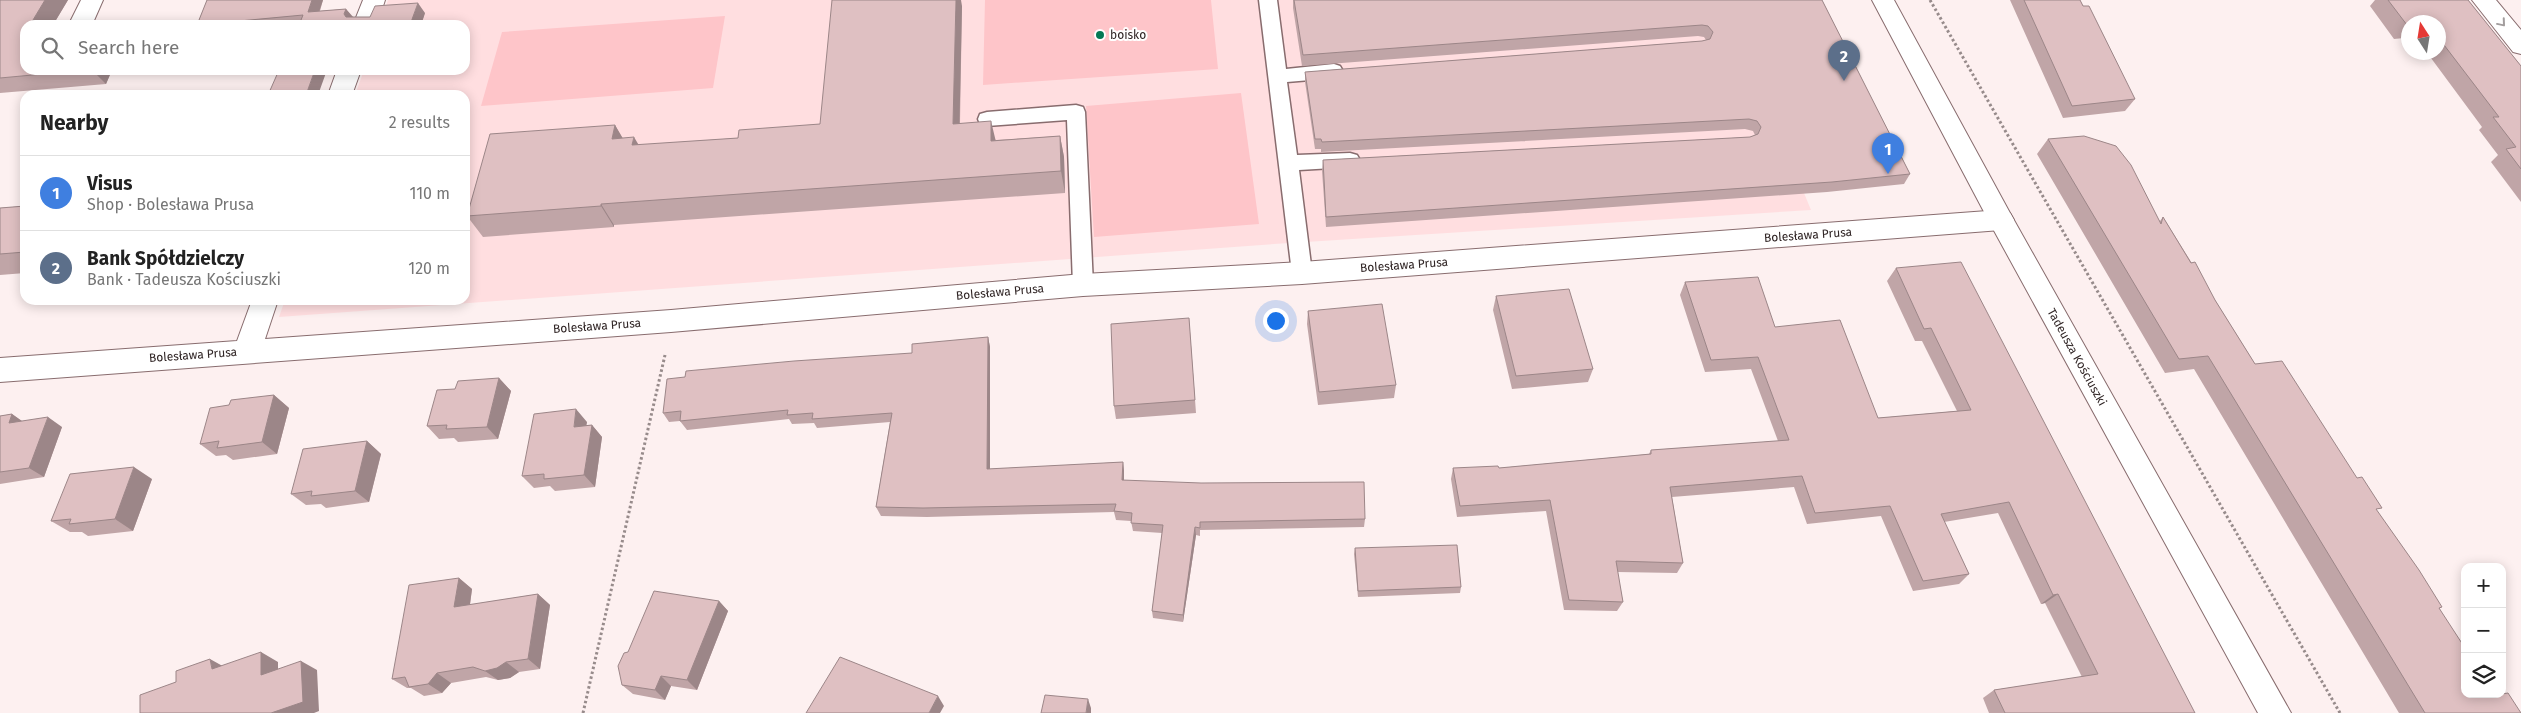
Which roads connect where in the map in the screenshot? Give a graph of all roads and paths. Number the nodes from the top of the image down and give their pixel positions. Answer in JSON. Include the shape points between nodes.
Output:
{"nodes":[{"id":1,"x":92,"y":0,"type":"edge"},
{"id":2,"x":374,"y":0,"type":"edge"},
{"id":3,"x":1268,"y":0,"type":"edge"},
{"id":4,"x":1883,"y":0,"type":"edge"},
{"id":5,"x":1930,"y":0,"type":"edge"},
{"id":6,"x":2483,"y":0,"type":"edge"},
{"id":7,"x":83,"y":20,"type":"edge"},
{"id":8,"x":367,"y":20,"type":"edge"},
{"id":9,"x":2521,"y":46,"type":"edge"},
{"id":10,"x":1356,"y":70,"type":"edge"},
{"id":11,"x":347,"y":75,"type":"edge"},
{"id":12,"x":1277,"y":76,"type":"junction"},
{"id":13,"x":342,"y":90,"type":"edge"},
{"id":14,"x":987,"y":119,"type":"edge"},
{"id":15,"x":1368,"y":159,"type":"edge"},
{"id":16,"x":1288,"y":163,"type":"junction"},
{"id":17,"x":2001,"y":220,"type":"junction"},
{"id":18,"x":1302,"y":273,"type":"junction"},
{"id":19,"x":1083,"y":285,"type":"junction"},
{"id":20,"x":263,"y":305,"type":"edge"},
{"id":21,"x":247,"y":351,"type":"junction"},
{"id":22,"x":0,"y":370,"type":"edge"},
{"id":23,"x":660,"y":382,"type":"dead end"},
{"id":24,"x":583,"y":713,"type":"edge"},
{"id":25,"x":2275,"y":713,"type":"edge"},
{"id":26,"x":2340,"y":713,"type":"edge"}],
"edges":[{"from":1,"to":7,"type":"street"},
{"from":2,"to":8,"type":"street"},
{"from":3,"to":12,"type":"lane"},
{"from":4,"to":17,"type":"street","name":"Tadeusza Kościuszki"},
{"from":5,"to":26,"type":"path"},
{"from":6,"to":9,"type":"street","one_way":true},
{"from":10,"to":12,"type":"lane"},
{"from":11,"to":13,"type":"street"},
{"from":12,"to":16,"type":"lane"},
{"from":14,"to":19,"type":"lane","via":[[1076,112]]},
{"from":15,"to":16,"type":"lane"},
{"from":16,"to":18,"type":"lane"},
{"from":17,"to":18,"type":"street","name":"Bolesława Prusa"},
{"from":17,"to":25,"type":"street","name":"Tadeusza Kościuszki"},
{"from":18,"to":19,"type":"street","name":"Bolesława Prusa"},
{"from":19,"to":21,"type":"street","name":"Bolesława Prusa","via":[[671,321]]},
{"from":20,"to":21,"type":"street"},
{"from":21,"to":22,"type":"street","name":"Bolesława Prusa"},
{"from":23,"to":24,"type":"path"}]}
